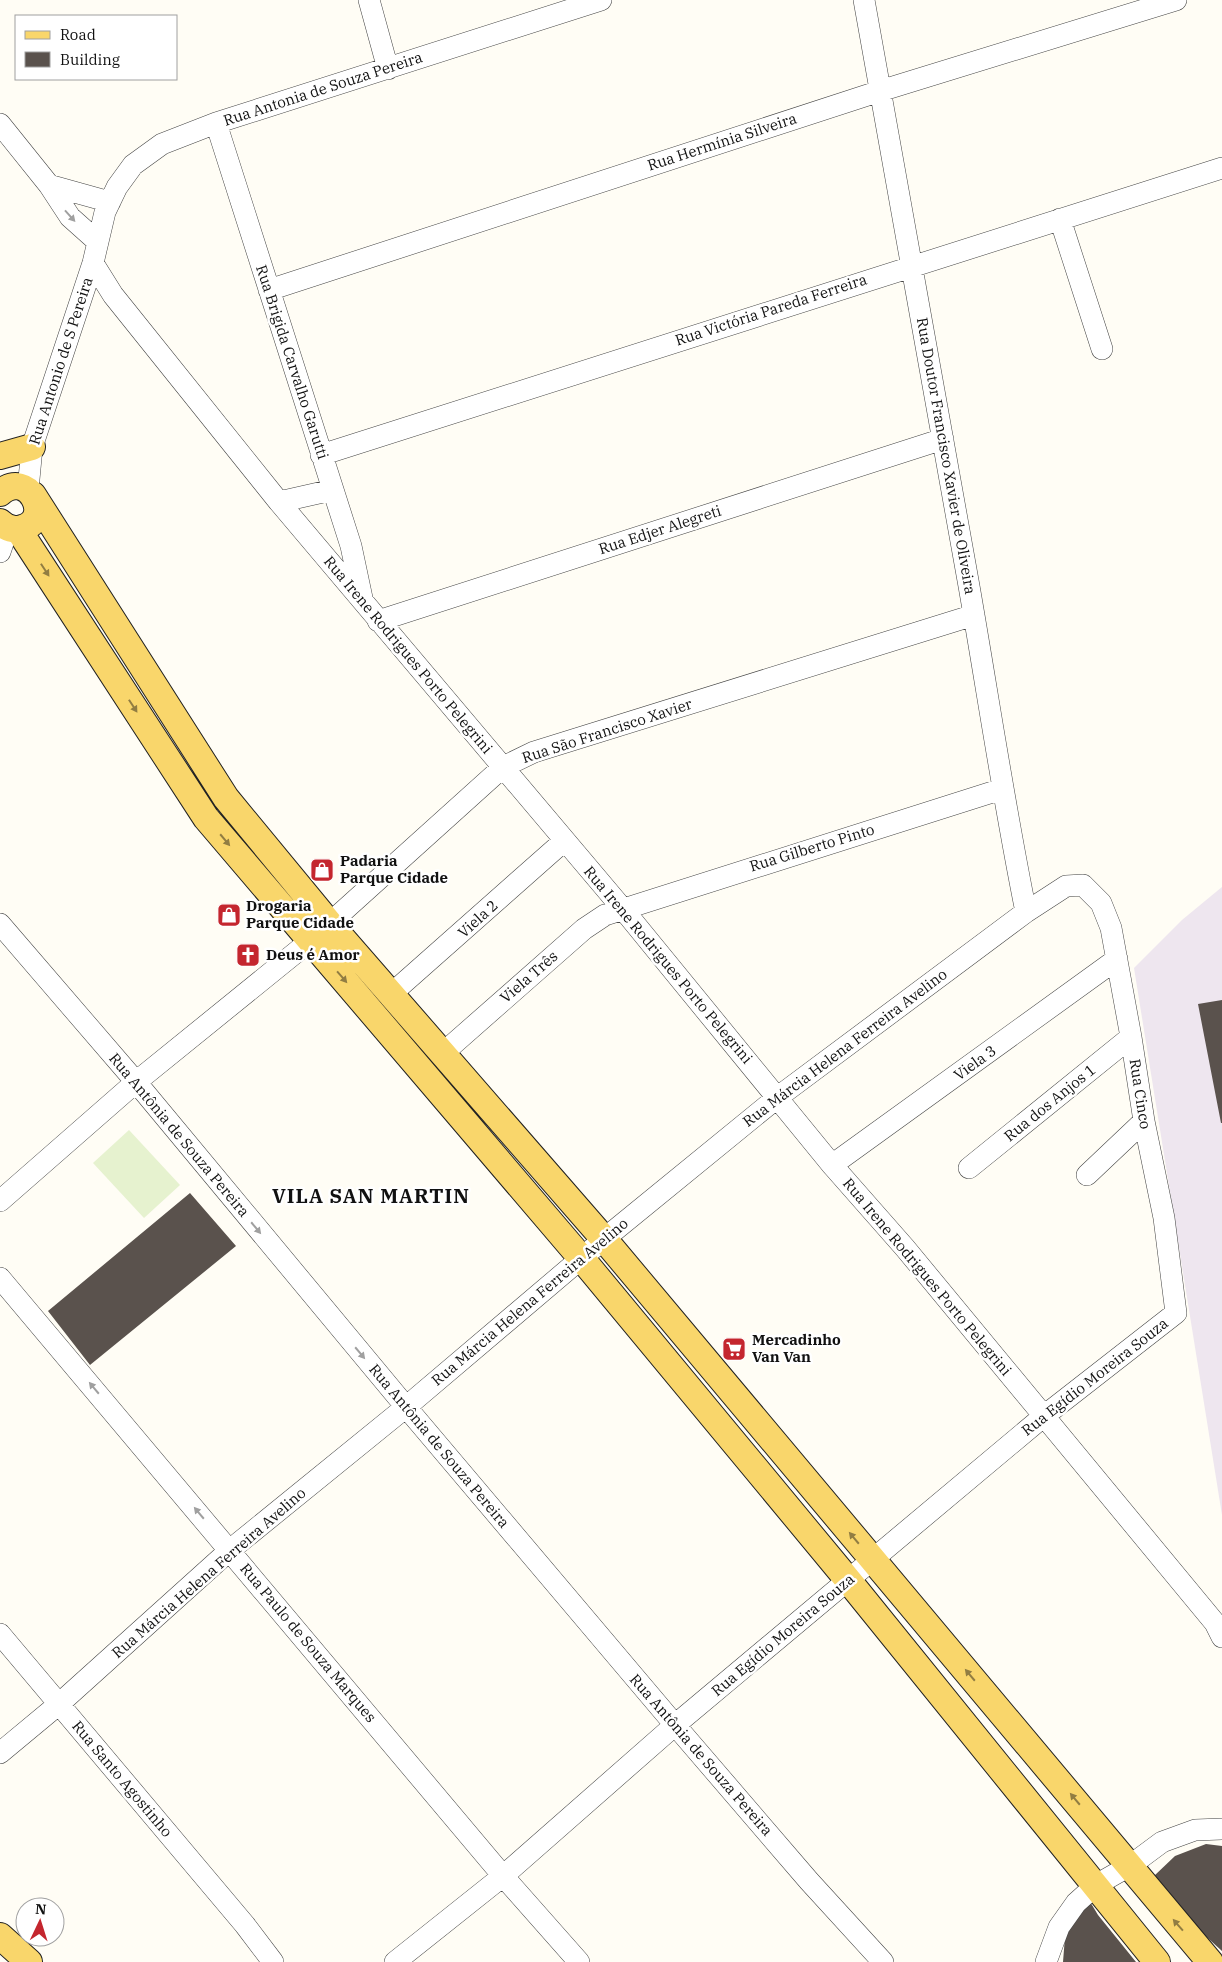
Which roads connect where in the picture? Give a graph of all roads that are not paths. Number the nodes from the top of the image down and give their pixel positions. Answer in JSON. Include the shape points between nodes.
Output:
{"nodes":[{"id":1,"x":370,"y":0,"type":"edge"},
{"id":2,"x":601,"y":0,"type":"edge"},
{"id":3,"x":864,"y":0,"type":"edge"},
{"id":4,"x":1176,"y":0,"type":"edge"},
{"id":5,"x":388,"y":68,"type":"junction"},
{"id":6,"x":880,"y":91,"type":"junction"},
{"id":7,"x":216,"y":123,"type":"junction"},
{"id":8,"x":0,"y":124,"type":"edge"},
{"id":9,"x":1222,"y":168,"type":"edge"},
{"id":10,"x":49,"y":185,"type":"junction"},
{"id":11,"x":110,"y":202,"type":"junction"},
{"id":12,"x":1060,"y":218,"type":"junction"},
{"id":13,"x":98,"y":242,"type":"junction"},
{"id":14,"x":93,"y":263,"type":"junction"},
{"id":15,"x":913,"y":265,"type":"junction"},
{"id":16,"x":269,"y":290,"type":"junction"},
{"id":17,"x":83,"y":294,"type":"junction"},
{"id":18,"x":113,"y":294,"type":"junction"},
{"id":19,"x":1102,"y":349,"type":"dead end"},
{"id":20,"x":943,"y":439,"type":"junction"},
{"id":21,"x":32,"y":447,"type":"junction"},
{"id":22,"x":321,"y":455,"type":"junction"},
{"id":23,"x":0,"y":456,"type":"edge"},
{"id":24,"x":0,"y":466,"type":"edge"},
{"id":25,"x":332,"y":490,"type":"junction"},
{"id":26,"x":21,"y":491,"type":"edge"},
{"id":27,"x":279,"y":502,"type":"junction"},
{"id":28,"x":9,"y":526,"type":"edge"},
{"id":29,"x":0,"y":552,"type":"edge"},
{"id":30,"x":363,"y":602,"type":"junction"},
{"id":31,"x":974,"y":615,"type":"junction"},
{"id":32,"x":378,"y":621,"type":"junction"},
{"id":33,"x":503,"y":767,"type":"junction"},
{"id":34,"x":1002,"y":789,"type":"junction"},
{"id":35,"x":564,"y":841,"type":"junction"},
{"id":36,"x":1083,"y":885,"type":"joint"},
{"id":37,"x":622,"y":908,"type":"junction"},
{"id":38,"x":1026,"y":912,"type":"junction"},
{"id":39,"x":329,"y":923,"type":"junction"},
{"id":40,"x":0,"y":924,"type":"edge"},
{"id":41,"x":310,"y":941,"type":"junction"},
{"id":42,"x":1117,"y":959,"type":"junction"},
{"id":43,"x":390,"y":995,"type":"junction"},
{"id":44,"x":1132,"y":1038,"type":"junction"},
{"id":45,"x":442,"y":1054,"type":"junction"},
{"id":46,"x":136,"y":1082,"type":"junction"},
{"id":47,"x":778,"y":1097,"type":"junction"},
{"id":48,"x":1144,"y":1121,"type":"junction"},
{"id":49,"x":832,"y":1165,"type":"junction"},
{"id":50,"x":969,"y":1168,"type":"dead end"},
{"id":51,"x":1087,"y":1174,"type":"dead end"},
{"id":52,"x":0,"y":1201,"type":"edge"},
{"id":53,"x":604,"y":1239,"type":"junction"},
{"id":54,"x":582,"y":1258,"type":"junction"},
{"id":55,"x":0,"y":1278,"type":"edge"},
{"id":56,"x":1176,"y":1313,"type":"joint"},
{"id":57,"x":406,"y":1408,"type":"junction"},
{"id":58,"x":1044,"y":1416,"type":"junction"},
{"id":59,"x":230,"y":1550,"type":"junction"},
{"id":60,"x":874,"y":1560,"type":"junction"},
{"id":61,"x":848,"y":1580,"type":"junction"},
{"id":62,"x":0,"y":1634,"type":"edge"},
{"id":63,"x":1222,"y":1637,"type":"edge"},
{"id":64,"x":58,"y":1704,"type":"junction"},
{"id":65,"x":675,"y":1725,"type":"junction"},
{"id":66,"x":0,"y":1753,"type":"edge"},
{"id":67,"x":1222,"y":1829,"type":"edge"},
{"id":68,"x":1131,"y":1865,"type":"junction"},
{"id":69,"x":503,"y":1876,"type":"junction"},
{"id":70,"x":1096,"y":1885,"type":"junction"},
{"id":71,"x":245,"y":1925,"type":"junction"},
{"id":72,"x":0,"y":1936,"type":"edge"},
{"id":73,"x":29,"y":1962,"type":"edge"},
{"id":74,"x":273,"y":1962,"type":"edge"},
{"id":75,"x":284,"y":1962,"type":"edge"},
{"id":76,"x":395,"y":1962,"type":"edge"},
{"id":77,"x":579,"y":1962,"type":"edge"},
{"id":78,"x":884,"y":1962,"type":"edge"},
{"id":79,"x":1046,"y":1962,"type":"edge"},
{"id":80,"x":1157,"y":1962,"type":"edge"},
{"id":81,"x":1210,"y":1962,"type":"edge"}],
"edges":[{"from":1,"to":5,"type":"street"},
{"from":2,"to":5,"type":"street","name":"Rua Antonia de Souza Pereira"},
{"from":3,"to":6,"type":"street","name":"Rua Doutor Francisco Xavier de Oliveira"},
{"from":4,"to":6,"type":"street","name":"Rua Hermínia Silveira"},
{"from":5,"to":7,"type":"street","name":"Rua Antonia de Souza Pereira"},
{"from":6,"to":15,"type":"street","name":"Rua Doutor Francisco Xavier de Oliveira"},
{"from":6,"to":16,"type":"street","name":"Rua Hermínia Silveira"},
{"from":7,"to":11,"type":"street","name":"Rua Antonia de Souza Pereira","via":[[162,144],[133,165]]},
{"from":7,"to":16,"type":"street","name":"Rua Brigida Carvalho Garutti"},
{"from":8,"to":10,"type":"street"},
{"from":9,"to":12,"type":"street","name":"Rua Victória Pareda Ferreira"},
{"from":10,"to":11,"type":"street"},
{"from":10,"to":13,"type":"street","one_way":true,"via":[[70,217]]},
{"from":11,"to":13,"type":"street","name":"Rua Antonia de Souza Pereira"},
{"from":12,"to":15,"type":"street","name":"Rua Victória Pareda Ferreira"},
{"from":12,"to":19,"type":"street"},
{"from":13,"to":14,"type":"street"},
{"from":14,"to":17,"type":"street","name":"Rua Antonio de S Pereira"},
{"from":14,"to":18,"type":"street","name":"Rua Irene Rodrigues Porto Pelegrini"},
{"from":15,"to":20,"type":"street","name":"Rua Doutor Francisco Xavier de Oliveira"},
{"from":15,"to":22,"type":"street","name":"Rua Victória Pareda Ferreira"},
{"from":16,"to":22,"type":"street","name":"Rua Brigida Carvalho Garutti"},
{"from":17,"to":18,"type":"street"},
{"from":17,"to":21,"type":"street","name":"Rua Antonio de S Pereira"},
{"from":18,"to":27,"type":"street","name":"Rua Irene Rodrigues Porto Pelegrini"},
{"from":20,"to":31,"type":"street","name":"Rua Doutor Francisco Xavier de Oliveira"},
{"from":20,"to":32,"type":"street","name":"Rua Edjer Alegreti"},
{"from":21,"to":23,"type":"main road"},
{"from":21,"to":26,"type":"street","name":"Rua Antonio de S Pereira"},
{"from":22,"to":25,"type":"street","name":"Rua Brigida Carvalho Garutti"},
{"from":24,"to":26,"type":"main road"},
{"from":25,"to":27,"type":"street"},
{"from":25,"to":30,"type":"street","name":"Rua Brigida Carvalho Garutti","via":[[351,546]]},
{"from":26,"to":28,"type":"main road","via":[[36,502],[36,516],[31,523]]},
{"from":26,"to":39,"type":"main road","via":[[226,798]]},
{"from":27,"to":30,"type":"street","name":"Rua Irene Rodrigues Porto Pelegrini"},
{"from":28,"to":29,"type":"street"},
{"from":28,"to":41,"type":"main road","one_way":true,"via":[[206,818]]},
{"from":30,"to":32,"type":"street","name":"Rua Irene Rodrigues Porto Pelegrini"},
{"from":31,"to":33,"type":"street","name":"Rua São Francisco Xavier","via":[[534,752]]},
{"from":31,"to":34,"type":"street","name":"Rua Doutor Francisco Xavier de Oliveira"},
{"from":32,"to":33,"type":"street","name":"Rua Irene Rodrigues Porto Pelegrini"},
{"from":33,"to":35,"type":"street","name":"Rua Irene Rodrigues Porto Pelegrini"},
{"from":33,"to":39,"type":"street","name":"Rua São Francisco Xavier"},
{"from":34,"to":37,"type":"street","name":"Rua Gilberto Pinto"},
{"from":34,"to":38,"type":"street","name":"Rua Doutor Francisco Xavier de Oliveira"},
{"from":35,"to":37,"type":"street","name":"Rua Irene Rodrigues Porto Pelegrini"},
{"from":35,"to":43,"type":"street","name":"Viela 2"},
{"from":36,"to":38,"type":"street","name":"Rua Márcia Helena Ferreira Avelino","via":[[1066,886]]},
{"from":36,"to":42,"type":"street","name":"Rua Cinco","via":[[1101,903],[1111,928]]},
{"from":37,"to":45,"type":"street","name":"Viela Três","via":[[584,929]]},
{"from":37,"to":47,"type":"street","name":"Rua Irene Rodrigues Porto Pelegrini"},
{"from":38,"to":47,"type":"street","name":"Rua Márcia Helena Ferreira Avelino"},
{"from":39,"to":41,"type":"street","name":"Rua São Francisco Xavier"},
{"from":39,"to":43,"type":"main road"},
{"from":40,"to":46,"type":"street","name":"Rua Antônia de Souza Pereira"},
{"from":41,"to":46,"type":"street","name":"Rua São Francisco Xavier"},
{"from":41,"to":54,"type":"main road","one_way":true},
{"from":42,"to":44,"type":"street","name":"Rua Cinco"},
{"from":42,"to":49,"type":"street","name":"Viela 3"},
{"from":43,"to":45,"type":"main road"},
{"from":44,"to":48,"type":"street","name":"Rua Cinco"},
{"from":44,"to":50,"type":"street","name":"Rua dos Anjos 1"},
{"from":45,"to":53,"type":"main road"},
{"from":46,"to":52,"type":"street","name":"Rua São Francisco Xavier"},
{"from":46,"to":57,"type":"street","name":"Rua Antônia de Souza Pereira","one_way":true},
{"from":47,"to":49,"type":"street","name":"Rua Irene Rodrigues Porto Pelegrini"},
{"from":47,"to":53,"type":"street","name":"Rua Márcia Helena Ferreira Avelino"},
{"from":48,"to":51,"type":"street"},
{"from":48,"to":56,"type":"street","name":"Rua Cinco","via":[[1164,1218]]},
{"from":49,"to":58,"type":"street","name":"Rua Irene Rodrigues Porto Pelegrini"},
{"from":53,"to":54,"type":"street","name":"Rua Márcia Helena Ferreira Avelino"},
{"from":60,"to":53,"type":"main road","one_way":true},
{"from":54,"to":57,"type":"street","name":"Rua Márcia Helena Ferreira Avelino"},
{"from":54,"to":61,"type":"main road"},
{"from":59,"to":55,"type":"street","name":"Rua Paulo de Souza Marques","one_way":true},
{"from":56,"to":58,"type":"street","name":"Rua Egídio Moreira Souza"},
{"from":57,"to":59,"type":"street","name":"Rua Márcia Helena Ferreira Avelino"},
{"from":57,"to":65,"type":"street","name":"Rua Antônia de Souza Pereira"},
{"from":58,"to":60,"type":"street","name":"Rua Egídio Moreira Souza"},
{"from":58,"to":63,"type":"street","name":"Rua Irene Rodrigues Porto Pelegrini","via":[[1215,1623]]},
{"from":59,"to":64,"type":"street","name":"Rua Márcia Helena Ferreira Avelino"},
{"from":59,"to":69,"type":"street","name":"Rua Paulo de Souza Marques"},
{"from":60,"to":61,"type":"street","name":"Rua Egídio Moreira Souza"},
{"from":68,"to":60,"type":"main road","one_way":true},
{"from":61,"to":65,"type":"street","name":"Rua Egídio Moreira Souza"},
{"from":61,"to":70,"type":"main road"},
{"from":62,"to":64,"type":"street","name":"Rua Santo Agostinho"},
{"from":64,"to":66,"type":"street","name":"Rua Márcia Helena Ferreira Avelino"},
{"from":64,"to":71,"type":"street","name":"Rua Santo Agostinho"},
{"from":65,"to":69,"type":"street","name":"Rua Egídio Moreira Souza"},
{"from":65,"to":78,"type":"street","name":"Rua Antônia de Souza Pereira","via":[[809,1882]]},
{"from":67,"to":68,"type":"street","via":[[1195,1830],[1162,1842]]},
{"from":68,"to":70,"type":"street"},
{"from":81,"to":68,"type":"main road","one_way":true},
{"from":69,"to":76,"type":"street","name":"Rua Egídio Moreira Souza"},
{"from":69,"to":77,"type":"street","name":"Rua Paulo de Souza Marques"},
{"from":70,"to":79,"type":"street","via":[[1076,1903],[1059,1927]]},
{"from":70,"to":80,"type":"main road"},
{"from":71,"to":74,"type":"street","name":"Rua Santo Agostinho"},
{"from":71,"to":75,"type":"street","name":"Rua Santo Agostinho"},
{"from":72,"to":73,"type":"main road"}]}
